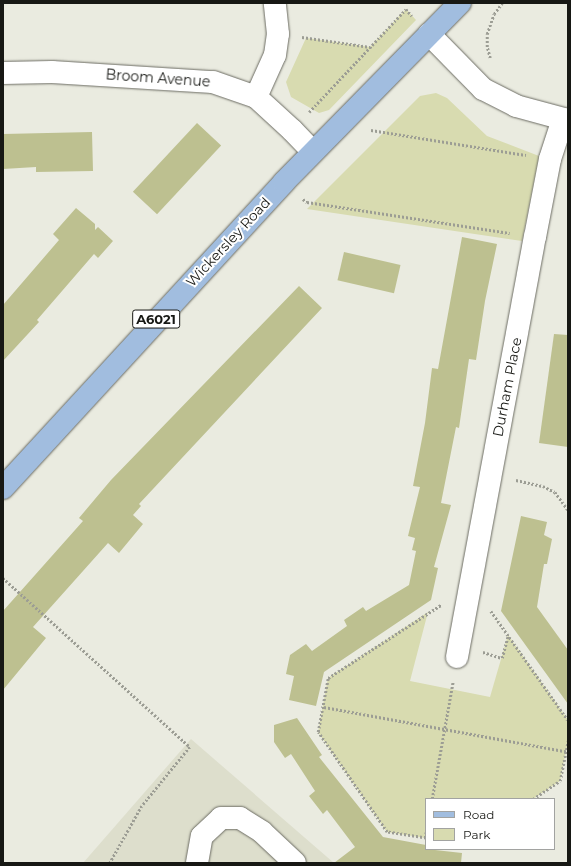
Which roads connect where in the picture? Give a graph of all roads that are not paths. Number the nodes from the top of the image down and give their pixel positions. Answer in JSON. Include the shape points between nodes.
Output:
{"nodes":[{"id":1,"x":275,"y":3,"type":"edge"},
{"id":2,"x":460,"y":3,"type":"edge"},
{"id":3,"x":429,"y":34,"type":"junction"},
{"id":4,"x":3,"y":73,"type":"edge"},
{"id":5,"x":256,"y":97,"type":"junction"},
{"id":6,"x":566,"y":119,"type":"edge"},
{"id":7,"x":312,"y":152,"type":"junction"},
{"id":8,"x":3,"y":488,"type":"edge"},
{"id":9,"x":458,"y":651,"type":"road end"},
{"id":10,"x":198,"y":863,"type":"edge"},
{"id":11,"x":295,"y":863,"type":"edge"}],
"edges":[{"from":1,"to":5,"type":"street","via":[[278,34],[275,55]]},
{"from":2,"to":3,"type":"main road","name":"Wickersley Road","number":"A6021"},
{"from":3,"to":6,"type":"street","via":[[484,89],[516,106]]},
{"from":3,"to":7,"type":"main road","name":"Wickersley Road","number":"A6021"},
{"from":4,"to":5,"type":"street","name":"Broom Avenue","via":[[52,72],[178,78],[213,82]]},
{"from":5,"to":7,"type":"street","name":"Broom Avenue"},
{"from":6,"to":9,"type":"street","name":"Durham Place","via":[[550,159]]},
{"from":7,"to":8,"type":"main road","name":"Wickersley Road","number":"A6021"},
{"from":10,"to":11,"type":"street","via":[[202,836],[221,818],[240,818],[262,832]]}]}
